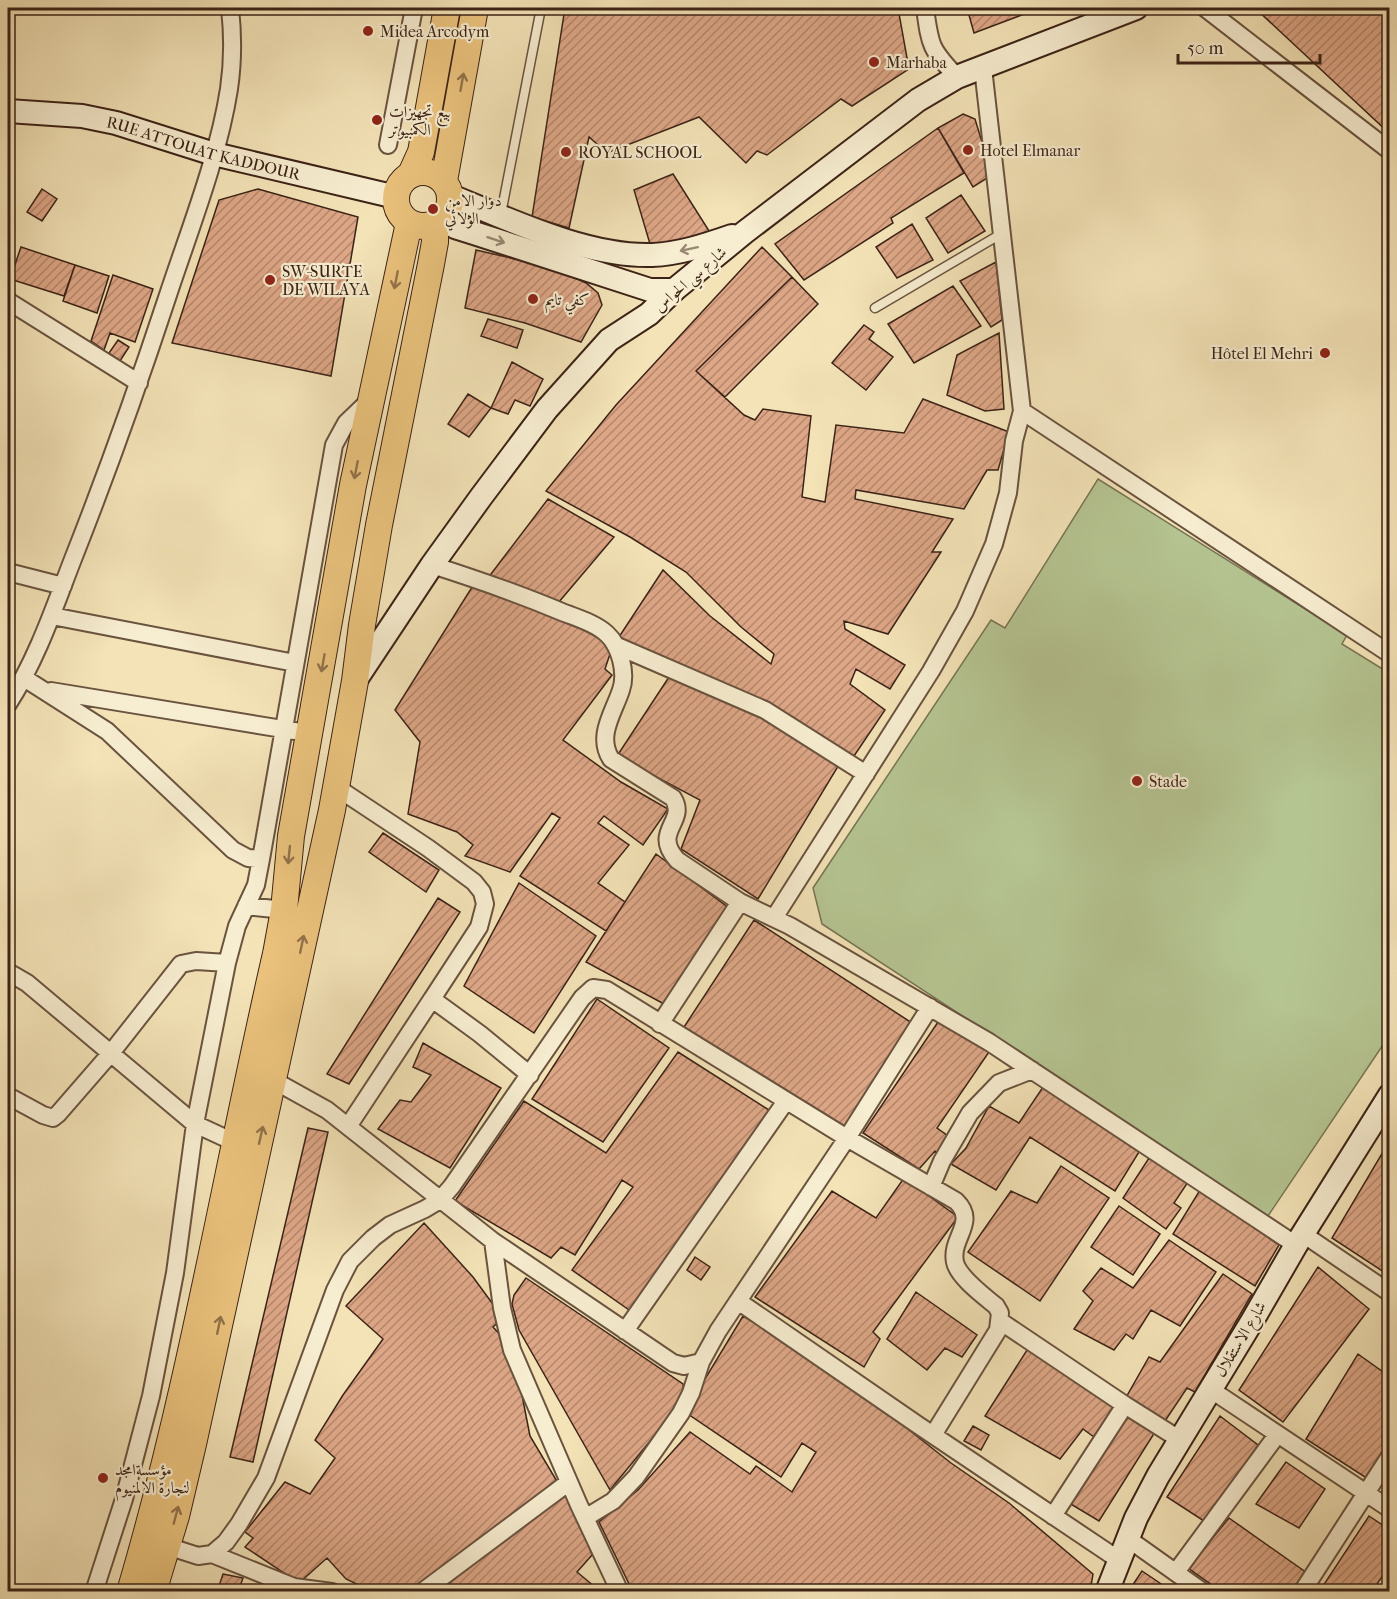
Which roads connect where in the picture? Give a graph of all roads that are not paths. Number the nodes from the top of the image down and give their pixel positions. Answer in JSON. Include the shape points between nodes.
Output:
{"nodes":[{"id":1,"x":230,"y":8,"type":"edge"},
{"id":2,"x":414,"y":8,"type":"edge"},
{"id":3,"x":447,"y":8,"type":"edge"},
{"id":4,"x":475,"y":8,"type":"edge"},
{"id":5,"x":541,"y":8,"type":"edge"},
{"id":6,"x":924,"y":8,"type":"edge"},
{"id":7,"x":1136,"y":8,"type":"edge"},
{"id":8,"x":1205,"y":8,"type":"edge"},
{"id":9,"x":983,"y":68,"type":"junction"},
{"id":10,"x":957,"y":77,"type":"junction"},
{"id":11,"x":8,"y":111,"type":"edge"},
{"id":12,"x":387,"y":145,"type":"dead end"},
{"id":13,"x":1389,"y":151,"type":"edge"},
{"id":14,"x":214,"y":154,"type":"junction"},
{"id":15,"x":411,"y":174,"type":"junction"},
{"id":16,"x":396,"y":197,"type":"junction"},
{"id":17,"x":443,"y":205,"type":"junction"},
{"id":18,"x":501,"y":218,"type":"junction"},
{"id":19,"x":409,"y":223,"type":"junction"},
{"id":20,"x":745,"y":232,"type":"junction"},
{"id":21,"x":1002,"y":234,"type":"junction"},
{"id":22,"x":674,"y":290,"type":"junction"},
{"id":23,"x":8,"y":301,"type":"edge"},
{"id":24,"x":875,"y":308,"type":"dead end"},
{"id":25,"x":139,"y":383,"type":"junction"},
{"id":26,"x":371,"y":399,"type":"junction"},
{"id":27,"x":1022,"y":411,"type":"junction"},
{"id":28,"x":432,"y":565,"type":"junction"},
{"id":29,"x":8,"y":572,"type":"edge"},
{"id":30,"x":63,"y":586,"type":"junction"},
{"id":31,"x":52,"y":616,"type":"junction"},
{"id":32,"x":615,"y":645,"type":"junction"},
{"id":33,"x":1388,"y":649,"type":"edge"},
{"id":34,"x":295,"y":663,"type":"junction"},
{"id":35,"x":24,"y":678,"type":"junction"},
{"id":36,"x":355,"y":681,"type":"junction"},
{"id":37,"x":43,"y":690,"type":"junction"},
{"id":38,"x":8,"y":703,"type":"edge"},
{"id":39,"x":284,"y":730,"type":"junction"},
{"id":40,"x":310,"y":734,"type":"junction"},
{"id":41,"x":866,"y":774,"type":"junction"},
{"id":42,"x":336,"y":787,"type":"junction"},
{"id":43,"x":261,"y":859,"type":"junction"},
{"id":44,"x":740,"y":902,"type":"junction"},
{"id":45,"x":246,"y":906,"type":"junction"},
{"id":46,"x":284,"y":910,"type":"junction"},
{"id":47,"x":774,"y":918,"type":"junction"},
{"id":48,"x":227,"y":963,"type":"junction"},
{"id":49,"x":8,"y":972,"type":"edge"},
{"id":50,"x":432,"y":999,"type":"junction"},
{"id":51,"x":930,"y":1007,"type":"junction"},
{"id":52,"x":660,"y":1024,"type":"junction"},
{"id":53,"x":111,"y":1053,"type":"junction"},
{"id":54,"x":1032,"y":1070,"type":"junction"},
{"id":55,"x":530,"y":1075,"type":"junction"},
{"id":56,"x":273,"y":1080,"type":"junction"},
{"id":57,"x":1389,"y":1095,"type":"edge"},
{"id":58,"x":8,"y":1096,"type":"edge"},
{"id":59,"x":786,"y":1101,"type":"junction"},
{"id":60,"x":195,"y":1124,"type":"junction"},
{"id":61,"x":349,"y":1125,"type":"junction"},
{"id":62,"x":847,"y":1138,"type":"junction"},
{"id":63,"x":236,"y":1143,"type":"junction"},
{"id":64,"x":932,"y":1187,"type":"junction"},
{"id":65,"x":440,"y":1200,"type":"junction"},
{"id":66,"x":1299,"y":1239,"type":"junction"},
{"id":67,"x":493,"y":1241,"type":"junction"},
{"id":68,"x":1389,"y":1293,"type":"edge"},
{"id":69,"x":738,"y":1301,"type":"junction"},
{"id":70,"x":1000,"y":1321,"type":"junction"},
{"id":71,"x":625,"y":1331,"type":"junction"},
{"id":72,"x":701,"y":1362,"type":"junction"},
{"id":73,"x":1210,"y":1389,"type":"junction"},
{"id":74,"x":1125,"y":1405,"type":"junction"},
{"id":75,"x":933,"y":1435,"type":"junction"},
{"id":76,"x":1277,"y":1435,"type":"junction"},
{"id":77,"x":1179,"y":1439,"type":"junction"},
{"id":78,"x":1389,"y":1456,"type":"edge"},
{"id":79,"x":569,"y":1482,"type":"junction"},
{"id":80,"x":1365,"y":1493,"type":"junction"},
{"id":81,"x":1389,"y":1509,"type":"edge"},
{"id":82,"x":1053,"y":1516,"type":"junction"},
{"id":83,"x":585,"y":1518,"type":"junction"},
{"id":84,"x":1127,"y":1538,"type":"junction"},
{"id":85,"x":167,"y":1546,"type":"junction"},
{"id":86,"x":212,"y":1554,"type":"junction"},
{"id":87,"x":1119,"y":1560,"type":"junction"},
{"id":88,"x":1176,"y":1572,"type":"junction"},
{"id":89,"x":94,"y":1592,"type":"edge"},
{"id":90,"x":130,"y":1592,"type":"edge"},
{"id":91,"x":153,"y":1592,"type":"edge"},
{"id":92,"x":332,"y":1592,"type":"edge"},
{"id":93,"x":422,"y":1592,"type":"edge"},
{"id":94,"x":620,"y":1592,"type":"edge"},
{"id":95,"x":1107,"y":1592,"type":"edge"},
{"id":96,"x":1203,"y":1592,"type":"edge"},
{"id":97,"x":1302,"y":1592,"type":"edge"}],
"edges":[{"from":1,"to":14,"type":"street","via":[[233,37],[229,89]]},
{"from":2,"to":12,"type":"street"},
{"from":3,"to":15,"type":"main road","via":[[421,152]]},
{"from":17,"to":4,"type":"main road","one_way":true},
{"from":5,"to":18,"type":"lane"},
{"from":6,"to":10,"type":"street","via":[[934,51]]},
{"from":7,"to":9,"type":"street","name":"شارع سي الحواس"},
{"from":8,"to":13,"type":"street"},
{"from":9,"to":10,"type":"street","name":"شارع سي الحواس"},
{"from":9,"to":21,"type":"street"},
{"from":10,"to":20,"type":"street","name":"شارع سي الحواس","via":[[918,100]]},
{"from":11,"to":14,"type":"street","name":"RUE ATTOUAT KADDOUR","via":[[82,116],[116,123]]},
{"from":14,"to":16,"type":"street","name":"RUE ATTOUAT KADDOUR"},
{"from":14,"to":25,"type":"street"},
{"from":15,"to":16,"type":"main road","via":[[400,183]]},
{"from":15,"to":17,"type":"main road","via":[[429,172]]},
{"from":16,"to":19,"type":"main road","via":[[399,212]]},
{"from":17,"to":18,"type":"street"},
{"from":17,"to":19,"type":"main road","via":[[418,226]]},
{"from":17,"to":22,"type":"street","one_way":true,"via":[[455,226],[474,233],[650,290]]},
{"from":17,"to":36,"type":"main road","via":[[369,580]]},
{"from":20,"to":18,"type":"street","one_way":true,"via":[[677,252],[632,255],[573,242]]},
{"from":19,"to":26,"type":"main road","one_way":true},
{"from":20,"to":22,"type":"street","name":"شارع سي الحواس"},
{"from":21,"to":24,"type":"lane"},
{"from":21,"to":27,"type":"street"},
{"from":22,"to":28,"type":"street","name":"شارع سي الحواس","via":[[649,314],[609,340],[547,410]]},
{"from":23,"to":25,"type":"street"},
{"from":25,"to":30,"type":"street"},
{"from":26,"to":34,"type":"street","via":[[346,423],[334,445]]},
{"from":26,"to":40,"type":"main road","one_way":true},
{"from":27,"to":33,"type":"street"},
{"from":27,"to":41,"type":"street","via":[[1008,493],[980,579],[931,671]]},
{"from":28,"to":32,"type":"street","via":[[590,623]]},
{"from":28,"to":36,"type":"street","name":"شارع سي الحواس"},
{"from":29,"to":30,"type":"street"},
{"from":30,"to":31,"type":"street"},
{"from":31,"to":34,"type":"street"},
{"from":31,"to":35,"type":"street"},
{"from":32,"to":41,"type":"street","via":[[765,710]]},
{"from":32,"to":44,"type":"street","via":[[623,685],[606,732],[608,754],[674,798],[677,812],[667,835],[671,853]]},
{"from":34,"to":39,"type":"street"},
{"from":35,"to":37,"type":"street"},
{"from":35,"to":38,"type":"street"},
{"from":36,"to":42,"type":"main road"},
{"from":37,"to":39,"type":"street"},
{"from":37,"to":43,"type":"street","via":[[108,731],[233,850],[248,858]]},
{"from":39,"to":40,"type":"street"},
{"from":39,"to":43,"type":"street"},
{"from":40,"to":46,"type":"main road","one_way":true,"via":[[291,836]]},
{"from":41,"to":47,"type":"street"},
{"from":42,"to":50,"type":"street","via":[[428,848],[482,892],[485,904],[479,927]]},
{"from":56,"to":42,"type":"main road","one_way":true},
{"from":43,"to":45,"type":"street","via":[[256,885]]},
{"from":44,"to":47,"type":"street"},
{"from":44,"to":52,"type":"street"},
{"from":45,"to":46,"type":"street"},
{"from":45,"to":48,"type":"street"},
{"from":46,"to":63,"type":"main road"},
{"from":47,"to":51,"type":"street"},
{"from":48,"to":53,"type":"street","via":[[181,964]]},
{"from":48,"to":60,"type":"street"},
{"from":49,"to":53,"type":"street","via":[[27,983]]},
{"from":50,"to":55,"type":"street"},
{"from":50,"to":61,"type":"street"},
{"from":51,"to":54,"type":"street"},
{"from":51,"to":62,"type":"street"},
{"from":52,"to":55,"type":"street","via":[[607,990],[593,988],[582,998]]},
{"from":52,"to":59,"type":"street"},
{"from":53,"to":58,"type":"street","via":[[53,1118]]},
{"from":53,"to":60,"type":"street"},
{"from":54,"to":64,"type":"street","via":[[999,1083],[970,1113]]},
{"from":54,"to":66,"type":"street"},
{"from":55,"to":65,"type":"street"},
{"from":56,"to":61,"type":"street","via":[[303,1094]]},
{"from":85,"to":56,"type":"main road","one_way":true},
{"from":57,"to":66,"type":"street","name":"شارع الاستقلال"},
{"from":59,"to":62,"type":"street"},
{"from":59,"to":71,"type":"street"},
{"from":60,"to":63,"type":"street"},
{"from":60,"to":89,"type":"street","via":[[163,1341],[124,1499]]},
{"from":61,"to":65,"type":"street"},
{"from":62,"to":64,"type":"street"},
{"from":62,"to":69,"type":"street"},
{"from":63,"to":90,"type":"main road","via":[[172,1435]]},
{"from":64,"to":70,"type":"street","via":[[963,1208],[966,1218],[955,1247],[955,1263],[996,1306]]},
{"from":65,"to":67,"type":"street"},
{"from":65,"to":86,"type":"street","via":[[390,1225],[350,1261],[335,1290],[266,1478],[239,1524]]},
{"from":66,"to":68,"type":"street"},
{"from":66,"to":73,"type":"street","name":"شارع الاستقلال"},
{"from":67,"to":71,"type":"street"},
{"from":67,"to":79,"type":"street","via":[[512,1350]]},
{"from":69,"to":72,"type":"street"},
{"from":69,"to":75,"type":"street"},
{"from":70,"to":74,"type":"street"},
{"from":70,"to":75,"type":"street","via":[[981,1360]]},
{"from":71,"to":72,"type":"street","via":[[673,1363],[684,1366]]},
{"from":72,"to":83,"type":"street","via":[[681,1413],[636,1477],[612,1501]]},
{"from":73,"to":76,"type":"street"},
{"from":73,"to":77,"type":"street","name":"شارع الاستقلال"},
{"from":74,"to":77,"type":"street"},
{"from":74,"to":82,"type":"street"},
{"from":75,"to":82,"type":"street"},
{"from":76,"to":80,"type":"street"},
{"from":76,"to":88,"type":"street"},
{"from":77,"to":84,"type":"street","name":"شارع الاستقلال"},
{"from":78,"to":80,"type":"street"},
{"from":79,"to":83,"type":"street"},
{"from":79,"to":93,"type":"street"},
{"from":80,"to":81,"type":"street"},
{"from":80,"to":97,"type":"street"},
{"from":82,"to":87,"type":"street"},
{"from":83,"to":94,"type":"street"},
{"from":84,"to":87,"type":"street","name":"شارع الاستقلال"},
{"from":84,"to":88,"type":"street"},
{"from":85,"to":86,"type":"street","via":[[198,1556]]},
{"from":85,"to":91,"type":"main road"},
{"from":86,"to":92,"type":"street","via":[[294,1587]]},
{"from":87,"to":95,"type":"street","name":"شارع الاستقلال"},
{"from":88,"to":96,"type":"street"}]}
